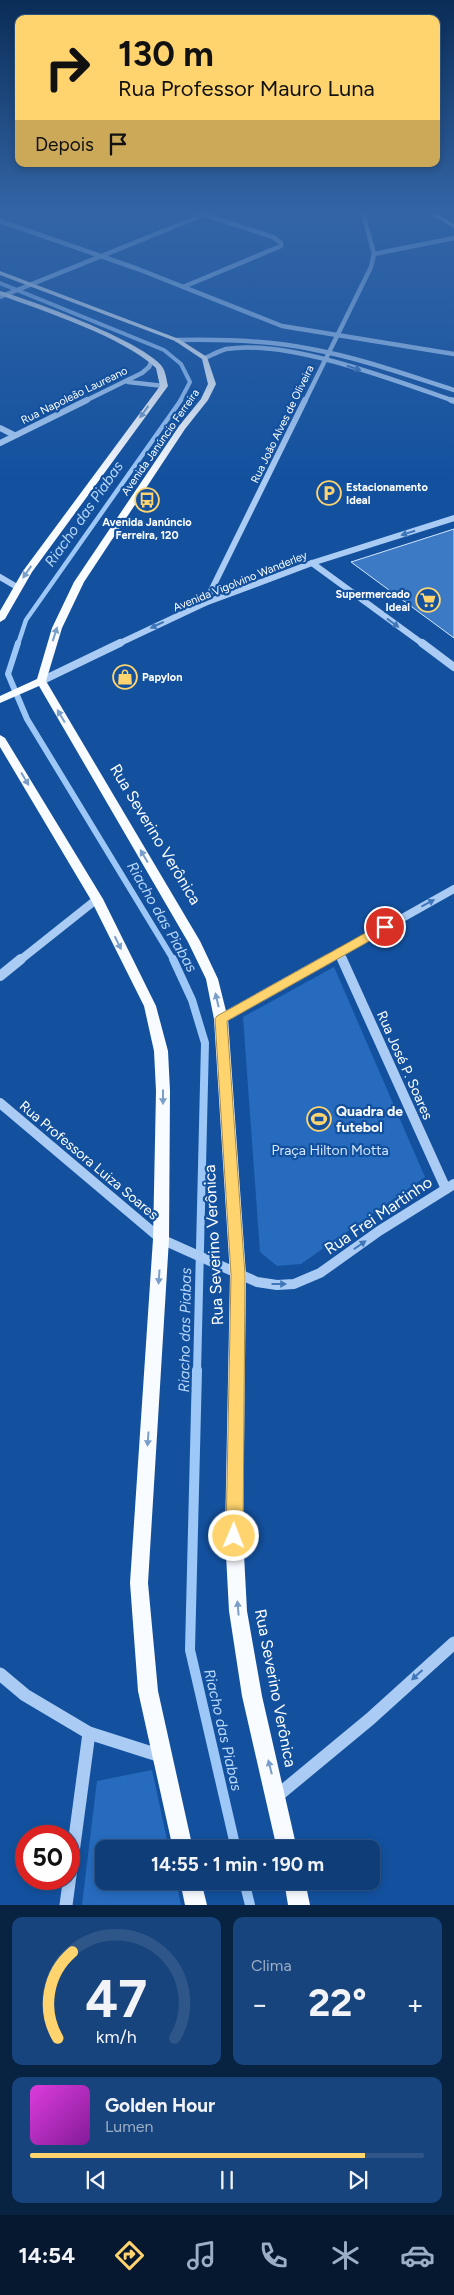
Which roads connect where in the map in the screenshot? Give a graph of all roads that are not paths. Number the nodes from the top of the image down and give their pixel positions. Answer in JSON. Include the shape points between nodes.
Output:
{"nodes":[{"id":1,"x":20,"y":302,"type":"edge"},
{"id":2,"x":77,"y":302,"type":"edge"},
{"id":3,"x":221,"y":302,"type":"edge"},
{"id":4,"x":352,"y":302,"type":"edge"},
{"id":5,"x":337,"y":336,"type":"junction"},
{"id":6,"x":178,"y":340,"type":"junction"},
{"id":7,"x":329,"y":352,"type":"junction"},
{"id":8,"x":454,"y":354,"type":"edge"},
{"id":9,"x":205,"y":358,"type":"junction"},
{"id":10,"x":152,"y":360,"type":"junction"},
{"id":11,"x":325,"y":360,"type":"junction"},
{"id":12,"x":125,"y":382,"type":"junction"},
{"id":13,"x":164,"y":386,"type":"junction"},
{"id":14,"x":454,"y":390,"type":"edge"},
{"id":15,"x":454,"y":401,"type":"edge"},
{"id":16,"x":0,"y":428,"type":"edge"},
{"id":17,"x":14,"y":435,"type":"junction"},
{"id":18,"x":0,"y":442,"type":"edge"},
{"id":19,"x":454,"y":518,"type":"edge"},
{"id":20,"x":312,"y":563,"type":"junction"},
{"id":21,"x":0,"y":577,"type":"edge"},
{"id":22,"x":17,"y":587,"type":"junction"},
{"id":23,"x":205,"y":603,"type":"junction"},
{"id":24,"x":0,"y":619,"type":"edge"},
{"id":25,"x":454,"y":667,"type":"edge"},
{"id":26,"x":37,"y":683,"type":"junction"},
{"id":27,"x":0,"y":700,"type":"edge"},
{"id":28,"x":0,"y":738,"type":"edge"},
{"id":29,"x":454,"y":889,"type":"edge"},
{"id":30,"x":97,"y":899,"type":"junction"},
{"id":31,"x":339,"y":952,"type":"junction"},
{"id":32,"x":0,"y":976,"type":"edge"},
{"id":33,"x":221,"y":1019,"type":"junction"},
{"id":34,"x":0,"y":1103,"type":"edge"},
{"id":35,"x":450,"y":1186,"type":"edge"},
{"id":36,"x":161,"y":1239,"type":"junction"},
{"id":37,"x":238,"y":1275,"type":"junction"},
{"id":38,"x":454,"y":1643,"type":"edge"},
{"id":39,"x":0,"y":1674,"type":"edge"},
{"id":40,"x":89,"y":1734,"type":"junction"},
{"id":41,"x":161,"y":1756,"type":"junction"},
{"id":42,"x":276,"y":1796,"type":"junction"},
{"id":43,"x":180,"y":1840,"type":"edge"},
{"id":44,"x":285,"y":1840,"type":"edge"},
{"id":45,"x":192,"y":1890,"type":"edge"},
{"id":46,"x":296,"y":1890,"type":"edge"},
{"id":47,"x":66,"y":1905,"type":"edge"},
{"id":48,"x":196,"y":1905,"type":"edge"},
{"id":49,"x":299,"y":1905,"type":"edge"}],
"edges":[{"from":1,"to":10,"type":"main road","via":[[123,342]]},
{"from":2,"to":6,"type":"main road"},
{"from":3,"to":5,"type":"street","via":[[282,326]]},
{"from":4,"to":5,"type":"street","name":"Rua João Alves de Oliveira"},
{"from":5,"to":7,"type":"street","name":"Rua João Alves de Oliveira"},
{"from":5,"to":8,"type":"street"},
{"from":6,"to":7,"type":"street","via":[[280,344]]},
{"from":6,"to":9,"type":"main road"},
{"from":7,"to":11,"type":"street","name":"Rua João Alves de Oliveira"},
{"from":7,"to":14,"type":"street"},
{"from":9,"to":11,"type":"street","via":[[223,349],[242,349]]},
{"from":26,"to":9,"type":"main road","name":"Avenida Janúncio Ferreira","one_way":true,"via":[[57,628],[79,582],[204,400],[212,384]]},
{"from":10,"to":12,"type":"street","name":"Rua Napoleão Laureano","via":[[142,373]]},
{"from":10,"to":13,"type":"main road","via":[[160,368]]},
{"from":11,"to":15,"type":"street","one_way":true},
{"from":11,"to":23,"type":"street","name":"Rua João Alves de Oliveira"},
{"from":12,"to":13,"type":"street"},
{"from":12,"to":17,"type":"street","name":"Rua Napoleão Laureano"},
{"from":13,"to":22,"type":"main road","one_way":true},
{"from":16,"to":17,"type":"street"},
{"from":17,"to":18,"type":"street","name":"Rua Napoleão Laureano"},
{"from":19,"to":20,"type":"street","name":"Avenida Vigolvino Wanderley","one_way":true},
{"from":20,"to":23,"type":"street","name":"Avenida Vigolvino Wanderley"},
{"from":20,"to":25,"type":"street","one_way":true},
{"from":21,"to":22,"type":"street"},
{"from":22,"to":24,"type":"main road"},
{"from":23,"to":26,"type":"street","name":"Avenida Vigolvino Wanderley","one_way":true},
{"from":26,"to":27,"type":"main road"},
{"from":33,"to":26,"type":"main road","name":"Rua Severino Verônica","one_way":true,"via":[[212,979],[194,941]]},
{"from":28,"to":30,"type":"main road","one_way":true},
{"from":31,"to":29,"type":"street","one_way":true},
{"from":30,"to":32,"type":"street"},
{"from":30,"to":36,"type":"main road","one_way":true,"via":[[150,1006],[161,1051]]},
{"from":31,"to":33,"type":"street"},
{"from":31,"to":35,"type":"street","name":"Rua José P. Soares"},
{"from":33,"to":37,"type":"main road","name":"Rua Severino Verônica"},
{"from":34,"to":36,"type":"street","name":"Rua Professora Luiza Soares"},
{"from":37,"to":35,"type":"street","name":"Rua Frei Martinho","one_way":true,"via":[[277,1286],[294,1284],[320,1273]]},
{"from":36,"to":37,"type":"street","name":"Rua Professora Luiza Soares"},
{"from":36,"to":41,"type":"main road","one_way":true,"via":[[139,1583],[148,1691]]},
{"from":42,"to":37,"type":"main road","name":"Rua Severino Verônica","one_way":true,"via":[[252,1696],[238,1611],[234,1536]]},
{"from":38,"to":42,"type":"street","one_way":true,"via":[[370,1719]]},
{"from":39,"to":40,"type":"street","via":[[25,1696]]},
{"from":40,"to":41,"type":"street"},
{"from":40,"to":47,"type":"street"},
{"from":41,"to":43,"type":"main road"},
{"from":42,"to":44,"type":"main road","name":"Rua Severino Verônica"},
{"from":45,"to":48,"type":"main road"},
{"from":46,"to":49,"type":"main road"}]}
